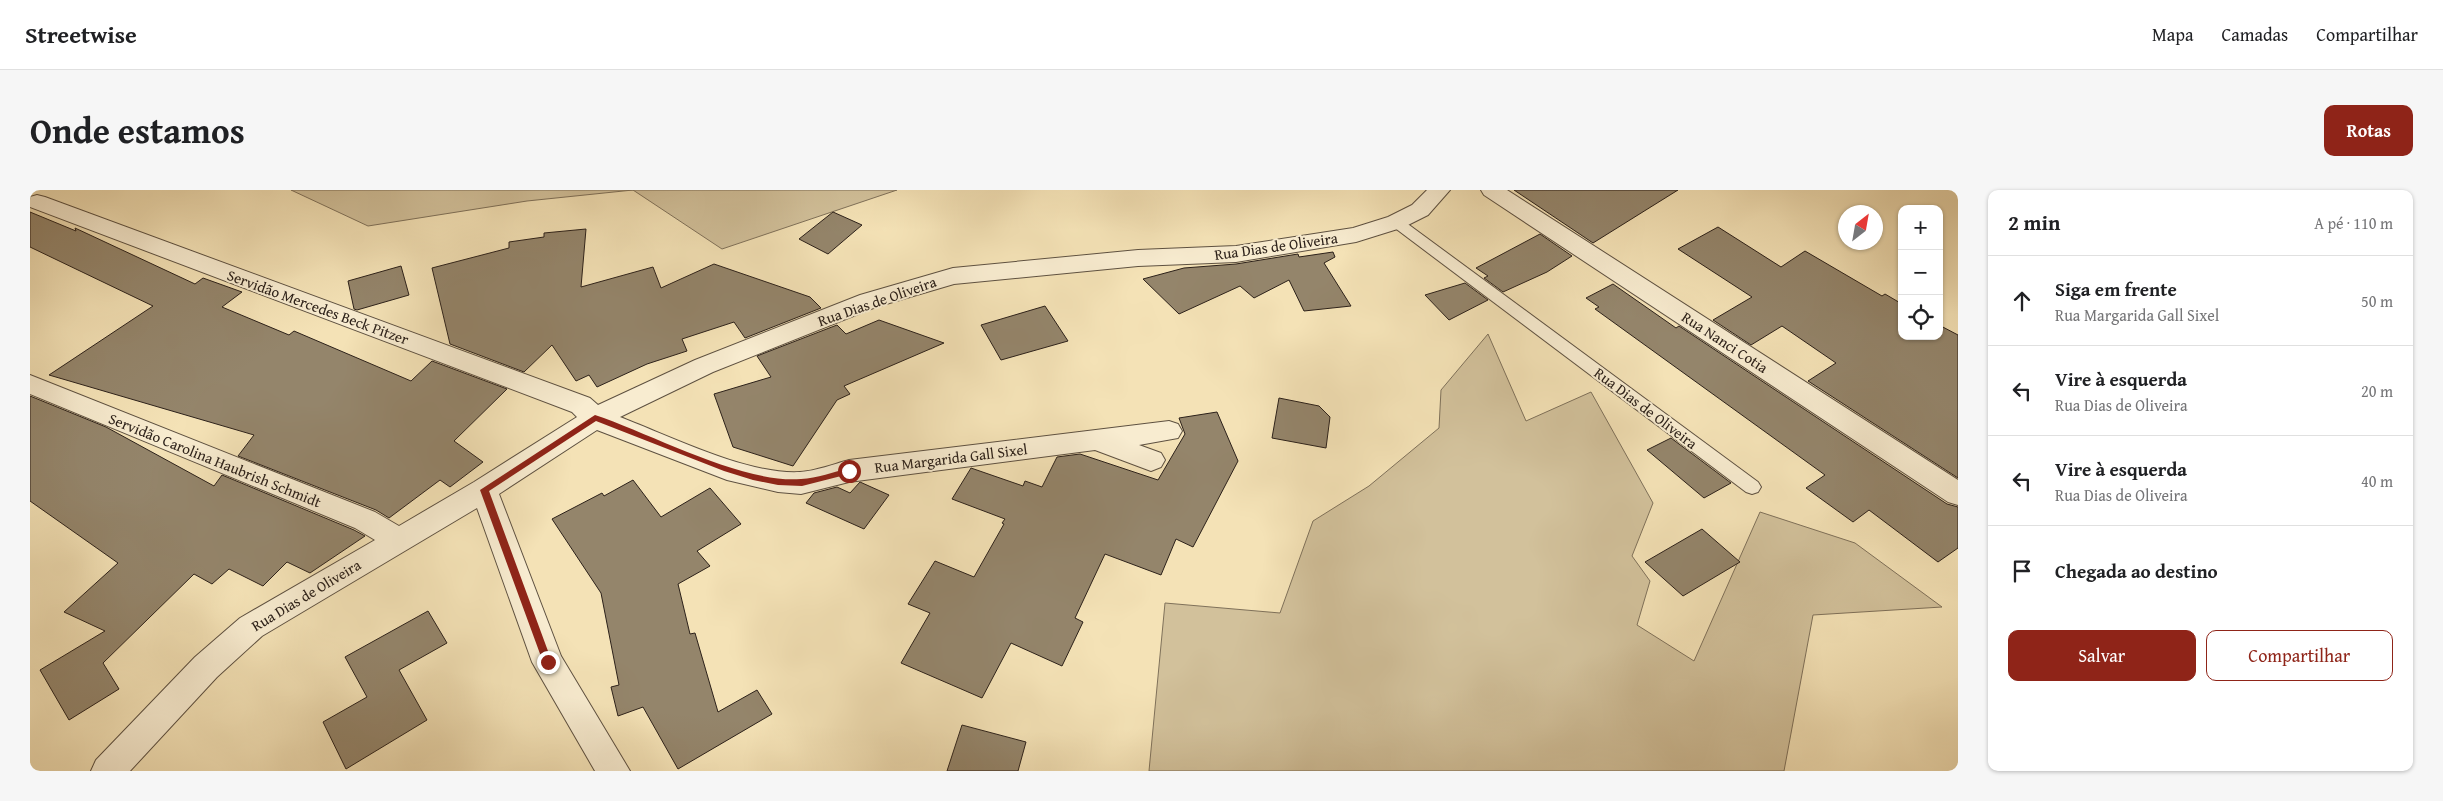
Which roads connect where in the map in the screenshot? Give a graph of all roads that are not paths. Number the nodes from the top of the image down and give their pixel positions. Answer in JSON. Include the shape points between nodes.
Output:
{"nodes":[{"id":1,"x":1439,"y":190,"type":"edge"},
{"id":2,"x":1492,"y":190,"type":"edge"},
{"id":3,"x":37,"y":202,"type":"dead end"},
{"id":4,"x":1396,"y":222,"type":"junction"},
{"id":5,"x":30,"y":384,"type":"edge"},
{"id":6,"x":595,"y":418,"type":"junction"},
{"id":7,"x":1170,"y":431,"type":"dead end"},
{"id":8,"x":1095,"y":440,"type":"junction"},
{"id":9,"x":1151,"y":460,"type":"dead end"},
{"id":10,"x":1752,"y":487,"type":"dead end"},
{"id":11,"x":484,"y":490,"type":"junction"},
{"id":12,"x":1958,"y":494,"type":"edge"},
{"id":13,"x":398,"y":540,"type":"junction"},
{"id":14,"x":108,"y":771,"type":"edge"},
{"id":15,"x":613,"y":771,"type":"edge"}],
"edges":[{"from":1,"to":4,"type":"street","name":"Rua Dias de Oliveira","via":[[1420,210]]},
{"from":2,"to":12,"type":"street","name":"Rua Nanci Cotia"},
{"from":3,"to":6,"type":"street","name":"Servidão Mercedes Beck Pitzer","via":[[581,405]]},
{"from":4,"to":6,"type":"street","name":"Rua Dias de Oliveira","via":[[1356,235],[1236,254],[1138,258],[953,276],[905,289],[825,318],[704,366]]},
{"from":4,"to":10,"type":"lane","name":"Rua Dias de Oliveira"},
{"from":5,"to":13,"type":"street","name":"Servidão Carolina Haubrish Schmidt","via":[[365,520]]},
{"from":6,"to":8,"type":"street","name":"Rua Margarida Gall Sixel","via":[[727,469],[778,481],[802,482],[849,471]]},
{"from":6,"to":11,"type":"street","name":"Rua Dias de Oliveira"},
{"from":7,"to":8,"type":"street","name":"Rua Margarida Gall Sixel"},
{"from":8,"to":9,"type":"street"},
{"from":11,"to":13,"type":"street","name":"Rua Dias de Oliveira"},
{"from":11,"to":15,"type":"street","via":[[548,662]]},
{"from":13,"to":14,"type":"street","name":"Rua Dias de Oliveira","via":[[252,627],[206,667]]}]}
